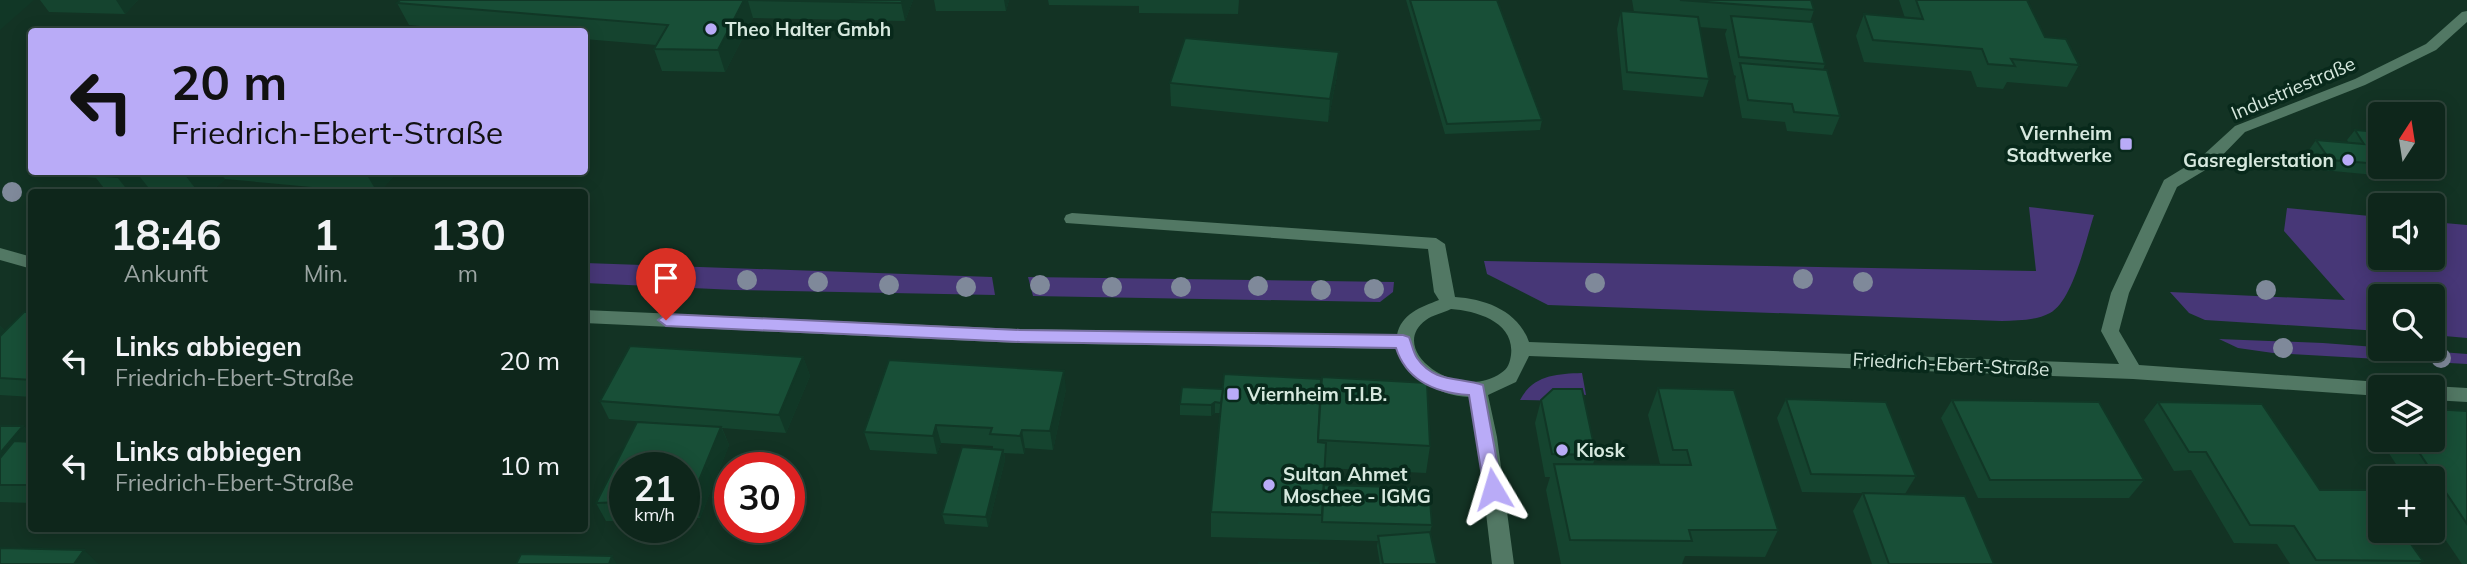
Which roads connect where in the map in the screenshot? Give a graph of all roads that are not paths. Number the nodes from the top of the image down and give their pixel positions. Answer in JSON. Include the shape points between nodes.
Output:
{"nodes":[{"id":1,"x":2467,"y":15,"type":"edge"},
{"id":2,"x":1072,"y":219,"type":"dead end"},
{"id":3,"x":0,"y":254,"type":"edge"},
{"id":4,"x":28,"y":262,"type":"edge"},
{"id":5,"x":1449,"y":303,"type":"junction"},
{"id":6,"x":588,"y":316,"type":"edge"},
{"id":7,"x":1403,"y":342,"type":"junction"},
{"id":8,"x":1522,"y":349,"type":"junction"},
{"id":9,"x":2133,"y":372,"type":"junction"},
{"id":10,"x":2368,"y":388,"type":"edge"},
{"id":11,"x":1477,"y":390,"type":"junction"},
{"id":12,"x":2445,"y":394,"type":"edge"},
{"id":13,"x":2467,"y":396,"type":"edge"},
{"id":14,"x":1503,"y":564,"type":"edge"}],
"edges":[{"from":1,"to":9,"type":"street","name":"Industriestraße","via":[[2431,47],[2240,129],[2206,162],[2170,184],[2120,293],[2110,331]]},
{"from":2,"to":5,"type":"street","via":[[1436,244]]},
{"from":3,"to":4,"type":"street"},
{"from":5,"to":7,"type":"street","via":[[1414,318]]},
{"from":5,"to":8,"type":"street","via":[[1481,307],[1498,315],[1511,326]]},
{"from":6,"to":7,"type":"street","via":[[1020,336]]},
{"from":7,"to":11,"type":"street","via":[[1408,358],[1433,381]]},
{"from":8,"to":9,"type":"street","name":"Friedrich-Ebert-Straße"},
{"from":8,"to":11,"type":"street","via":[[1517,367],[1507,379]]},
{"from":9,"to":10,"type":"street","name":"Friedrich-Ebert-Straße"},
{"from":11,"to":14,"type":"street"},
{"from":12,"to":13,"type":"street"}]}
